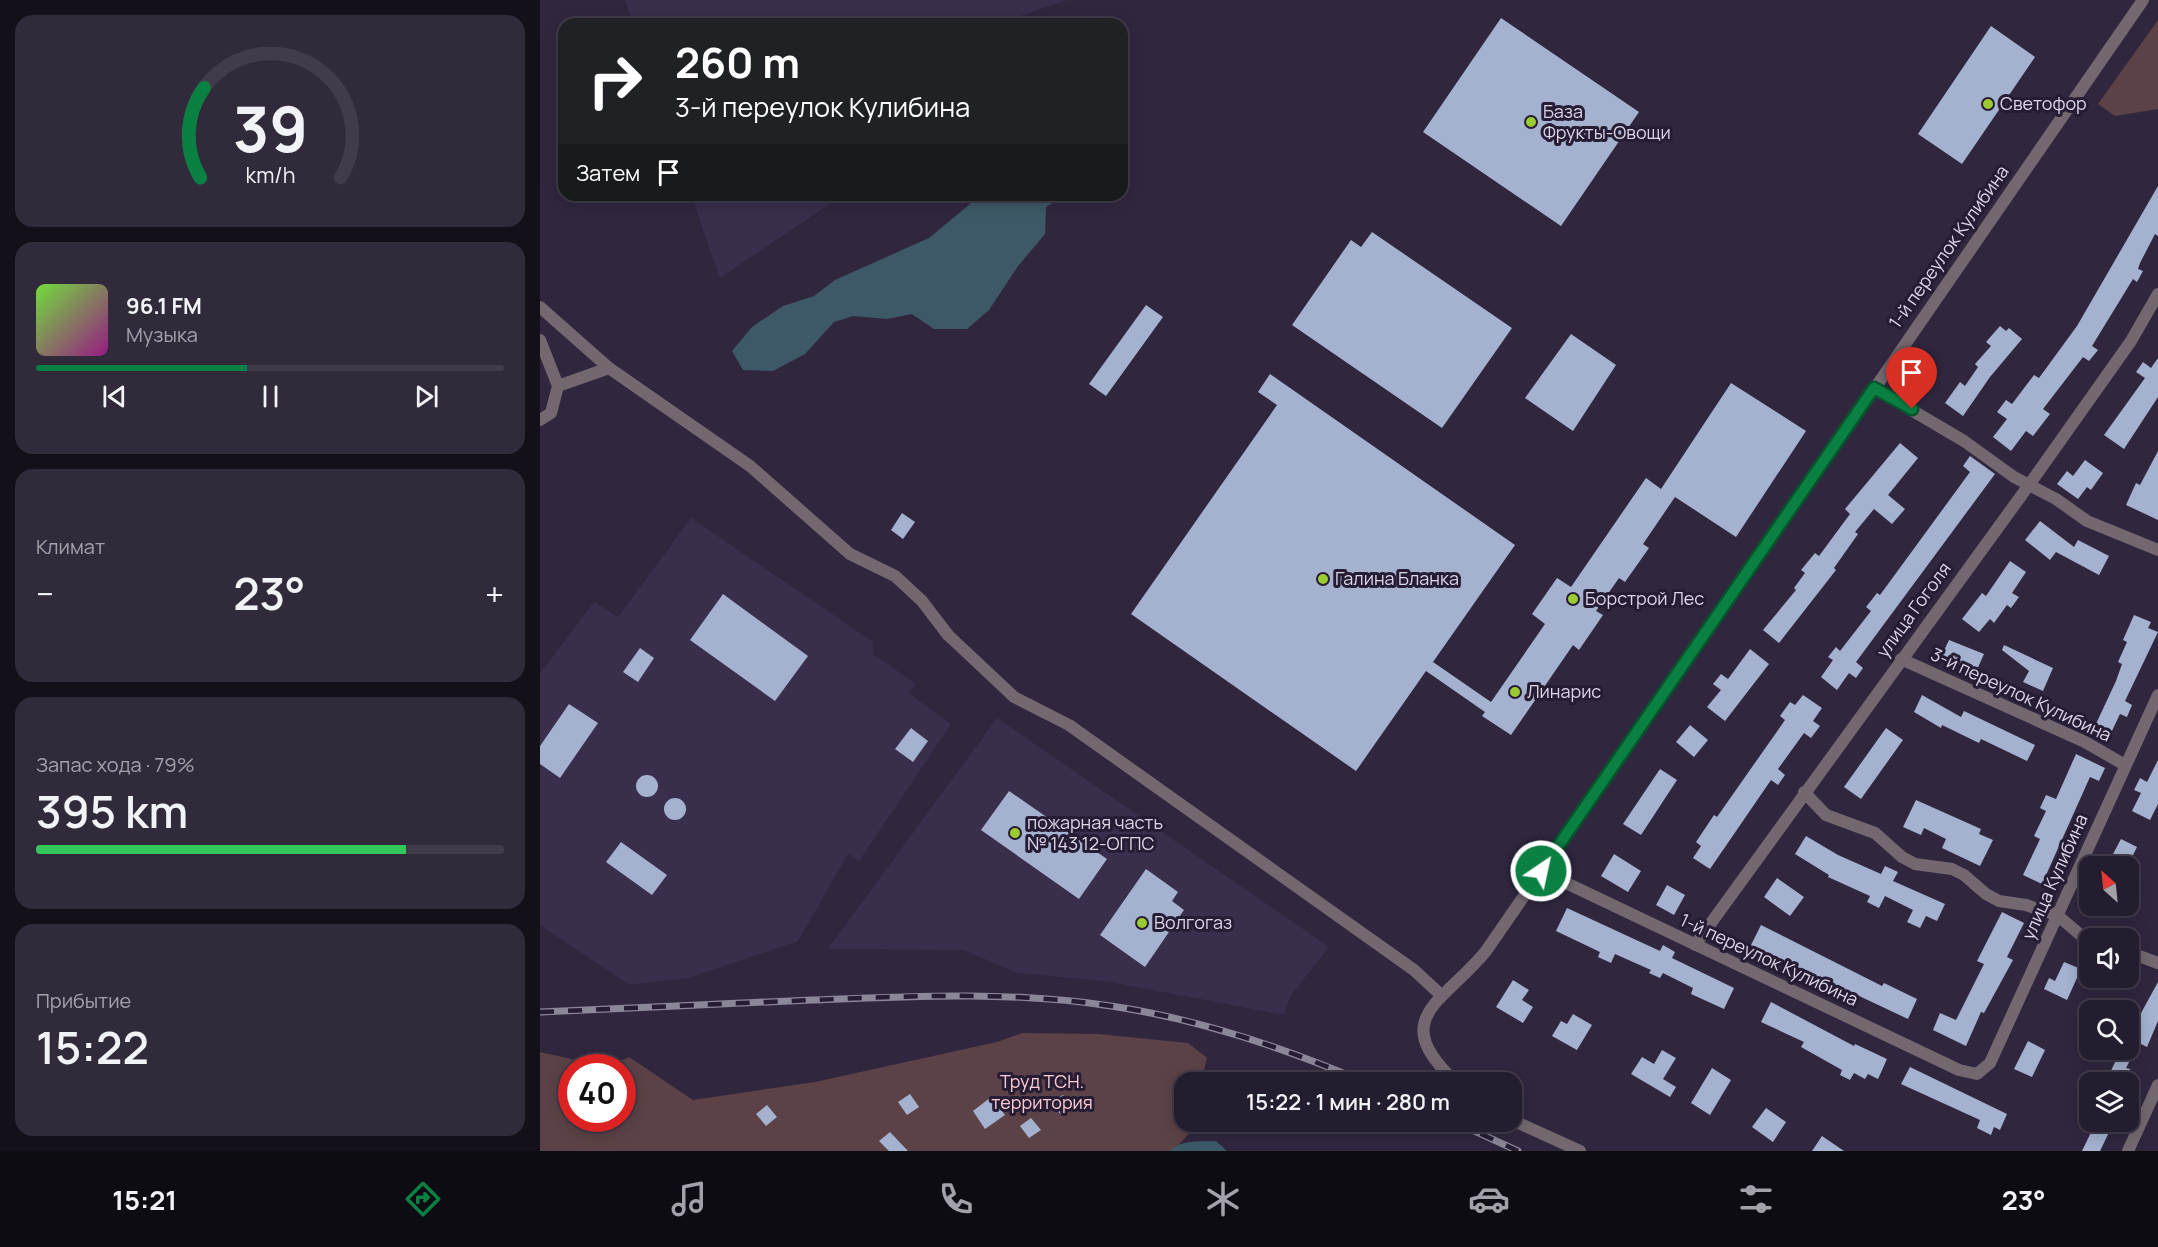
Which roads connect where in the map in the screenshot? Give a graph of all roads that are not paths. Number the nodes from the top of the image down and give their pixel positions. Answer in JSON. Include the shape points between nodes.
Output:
{"nodes":[{"id":1,"x":2143,"y":0,"type":"edge"},
{"id":2,"x":2158,"y":294,"type":"edge"},
{"id":3,"x":540,"y":307,"type":"edge"},
{"id":4,"x":540,"y":340,"type":"edge"},
{"id":5,"x":609,"y":368,"type":"junction"},
{"id":6,"x":558,"y":386,"type":"junction"},
{"id":7,"x":1874,"y":388,"type":"junction"},
{"id":8,"x":540,"y":420,"type":"edge"},
{"id":9,"x":2029,"y":485,"type":"junction"},
{"id":10,"x":2158,"y":550,"type":"edge"},
{"id":11,"x":1901,"y":659,"type":"junction"},
{"id":12,"x":2158,"y":695,"type":"edge"},
{"id":13,"x":2126,"y":765,"type":"junction"},
{"id":14,"x":1804,"y":792,"type":"junction"},
{"id":15,"x":1541,"y":871,"type":"junction"},
{"id":16,"x":2057,"y":915,"type":"junction"},
{"id":17,"x":2079,"y":934,"type":"edge"},
{"id":18,"x":1695,"y":945,"type":"junction"},
{"id":19,"x":2139,"y":956,"type":"edge"},
{"id":20,"x":2158,"y":963,"type":"edge"},
{"id":21,"x":1441,"y":996,"type":"junction"},
{"id":22,"x":1446,"y":1072,"type":"edge"},
{"id":23,"x":1983,"y":1072,"type":"joint"},
{"id":24,"x":2158,"y":1085,"type":"edge"},
{"id":25,"x":1522,"y":1125,"type":"edge"},
{"id":26,"x":1580,"y":1151,"type":"edge"},
{"id":27,"x":2127,"y":1151,"type":"edge"}],
"edges":[{"from":1,"to":7,"type":"street","name":"1-й переулок Кулибина"},
{"from":2,"to":9,"type":"street","name":"улица Гоголя","via":[[2131,341]]},
{"from":3,"to":5,"type":"street"},
{"from":4,"to":6,"type":"street"},
{"from":5,"to":6,"type":"street"},
{"from":5,"to":21,"type":"street","via":[[750,466],[850,554],[895,576],[922,601],[948,635],[1014,697],[1069,725],[1405,964]]},
{"from":6,"to":8,"type":"street","via":[[551,413]]},
{"from":7,"to":9,"type":"street"},
{"from":7,"to":15,"type":"street","name":"1-й переулок Кулибина"},
{"from":9,"to":10,"type":"street","via":[[2087,520]]},
{"from":9,"to":11,"type":"street","name":"улица Гоголя"},
{"from":11,"to":13,"type":"street","name":"3-й переулок Кулибина","via":[[2085,742]]},
{"from":11,"to":14,"type":"street","name":"улица Гоголя"},
{"from":12,"to":13,"type":"street","name":"улица Кулибина"},
{"from":13,"to":16,"type":"street","name":"улица Кулибина"},
{"from":14,"to":16,"type":"street","via":[[1826,815],[1875,833],[1915,864],[1952,869],[1999,901]]},
{"from":14,"to":18,"type":"street","name":"улица Гоголя"},
{"from":15,"to":18,"type":"street","name":"1-й переулок Кулибина"},
{"from":15,"to":21,"type":"street","name":"1-й переулок Кулибина","via":[[1486,951]]},
{"from":16,"to":17,"type":"street"},
{"from":16,"to":23,"type":"street","name":"улица Кулибина"},
{"from":18,"to":23,"type":"street","name":"1-й переулок Кулибина","via":[[1959,1070]]},
{"from":19,"to":20,"type":"street"},
{"from":21,"to":22,"type":"street","name":"1-й переулок Кулибина","via":[[1427,1012],[1423,1033],[1434,1059]]},
{"from":24,"to":27,"type":"street"},
{"from":25,"to":26,"type":"street"}]}
